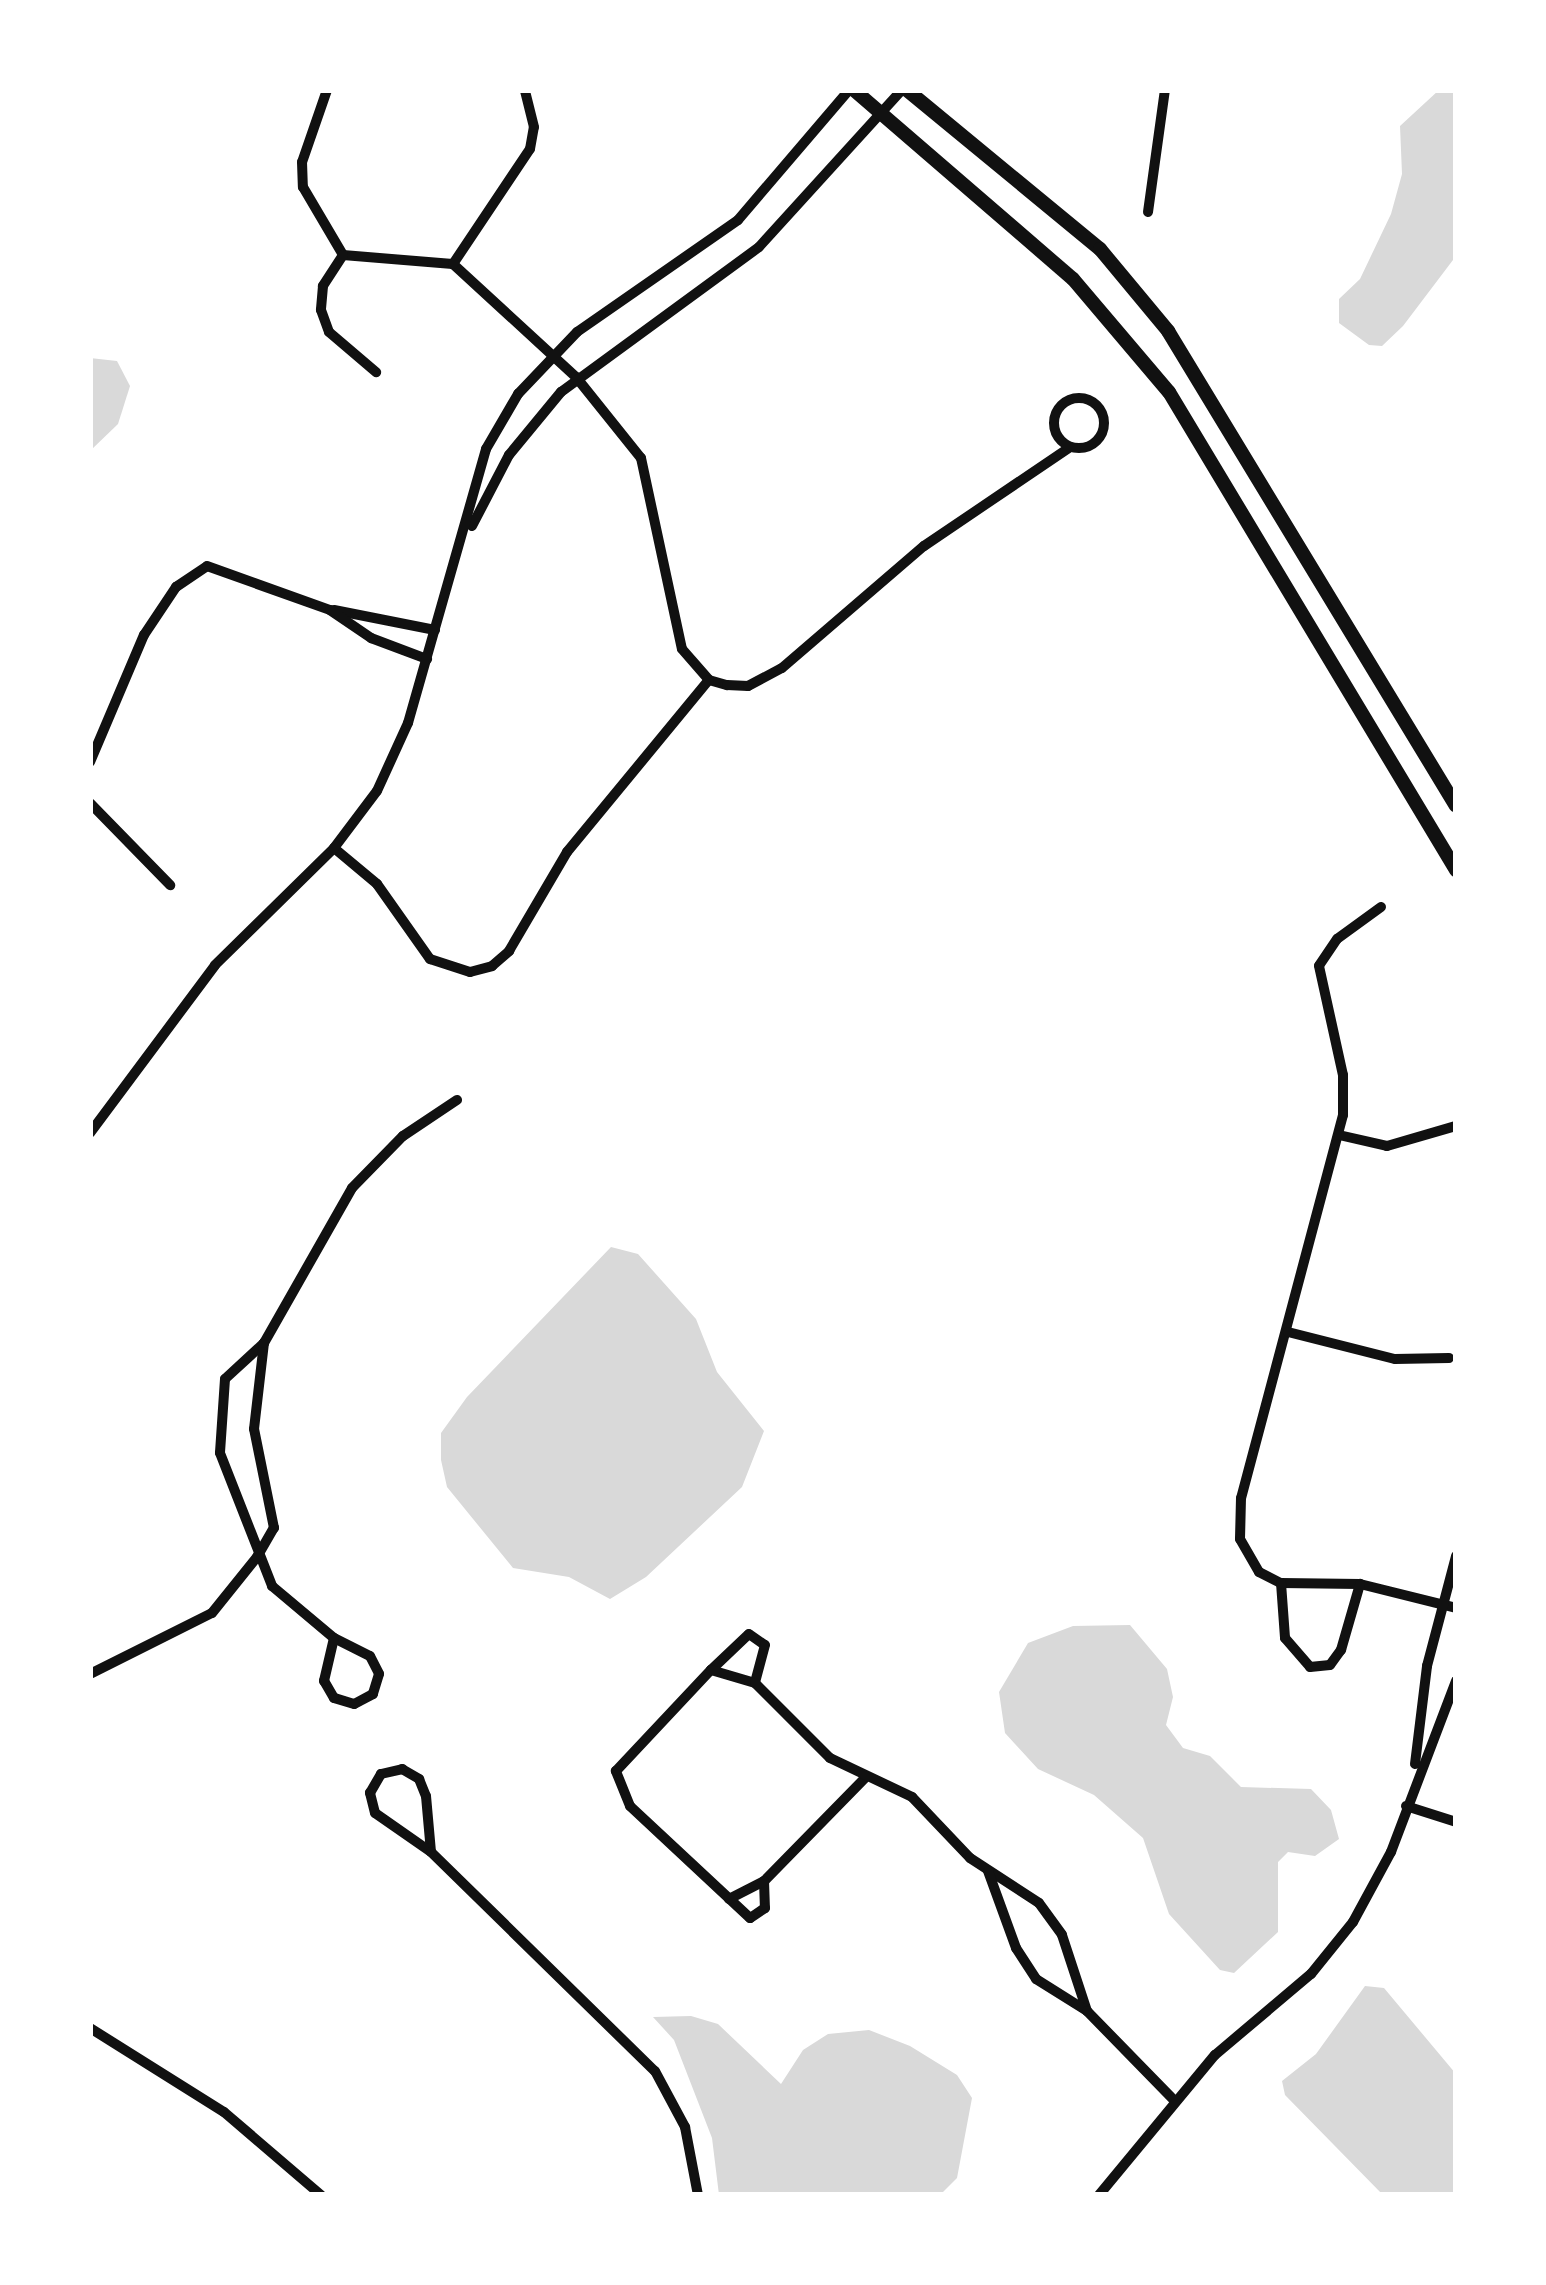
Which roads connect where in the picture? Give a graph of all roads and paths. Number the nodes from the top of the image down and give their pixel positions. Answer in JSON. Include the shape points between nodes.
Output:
{"nodes":[{"id":1,"x":327,"y":90,"type":"edge"},
{"id":2,"x":525,"y":90,"type":"edge"},
{"id":3,"x":852,"y":90,"type":"edge"},
{"id":4,"x":904,"y":90,"type":"edge"},
{"id":5,"x":1165,"y":90,"type":"edge"},
{"id":6,"x":880,"y":113,"type":"junction"},
{"id":7,"x":1148,"y":212,"type":"dead end"},
{"id":8,"x":343,"y":255,"type":"junction"},
{"id":9,"x":452,"y":264,"type":"junction"},
{"id":10,"x":553,"y":354,"type":"junction"},
{"id":11,"x":376,"y":372,"type":"dead end"},
{"id":12,"x":576,"y":376,"type":"junction"},
{"id":13,"x":1070,"y":447,"type":"junction"},
{"id":14,"x":462,"y":546,"type":"junction"},
{"id":15,"x":330,"y":610,"type":"junction"},
{"id":16,"x":435,"y":630,"type":"junction"},
{"id":17,"x":427,"y":659,"type":"junction"},
{"id":18,"x":709,"y":680,"type":"junction"},
{"id":19,"x":90,"y":762,"type":"edge"},
{"id":20,"x":90,"y":802,"type":"edge"},
{"id":21,"x":1456,"y":806,"type":"edge"},
{"id":22,"x":334,"y":848,"type":"junction"},
{"id":23,"x":1456,"y":870,"type":"edge"},
{"id":24,"x":170,"y":885,"type":"dead end"},
{"id":25,"x":1381,"y":908,"type":"dead end"},
{"id":26,"x":457,"y":1100,"type":"dead end"},
{"id":27,"x":1456,"y":1126,"type":"edge"},
{"id":28,"x":90,"y":1133,"type":"edge"},
{"id":29,"x":1340,"y":1135,"type":"junction"},
{"id":30,"x":1288,"y":1332,"type":"junction"},
{"id":31,"x":264,"y":1343,"type":"junction"},
{"id":32,"x":1449,"y":1358,"type":"dead end"},
{"id":33,"x":1456,"y":1556,"type":"edge"},
{"id":34,"x":257,"y":1557,"type":"junction"},
{"id":35,"x":1281,"y":1583,"type":"junction"},
{"id":36,"x":1360,"y":1584,"type":"junction"},
{"id":37,"x":1449,"y":1606,"type":"edge"},
{"id":38,"x":334,"y":1638,"type":"junction"},
{"id":39,"x":711,"y":1670,"type":"junction"},
{"id":40,"x":90,"y":1674,"type":"edge"},
{"id":41,"x":1456,"y":1681,"type":"edge"},
{"id":42,"x":755,"y":1683,"type":"junction"},
{"id":43,"x":865,"y":1778,"type":"junction"},
{"id":44,"x":1414,"y":1780,"type":"junction"},
{"id":45,"x":1406,"y":1806,"type":"junction"},
{"id":46,"x":1456,"y":1822,"type":"edge"},
{"id":47,"x":431,"y":1852,"type":"junction"},
{"id":48,"x":988,"y":1871,"type":"junction"},
{"id":49,"x":764,"y":1881,"type":"junction"},
{"id":50,"x":729,"y":1899,"type":"junction"},
{"id":51,"x":1087,"y":2011,"type":"junction"},
{"id":52,"x":90,"y":2028,"type":"edge"},
{"id":53,"x":1174,"y":2101,"type":"junction"},
{"id":54,"x":321,"y":2195,"type":"edge"},
{"id":55,"x":698,"y":2195,"type":"edge"},
{"id":56,"x":1100,"y":2195,"type":"edge"}],
"edges":[{"from":1,"to":8,"type":"street","via":[[302,162],[304,187]]},
{"from":2,"to":9,"type":"street","via":[[530,149]]},
{"from":3,"to":6,"type":"street"},
{"from":3,"to":10,"type":"street","via":[[738,220]]},
{"from":4,"to":6,"type":"street"},
{"from":4,"to":21,"type":"street","via":[[1100,249],[1168,331]]},
{"from":5,"to":7,"type":"street"},
{"from":6,"to":12,"type":"street","via":[[759,247]]},
{"from":6,"to":23,"type":"street","via":[[1073,279],[1169,392]]},
{"from":8,"to":9,"type":"street"},
{"from":8,"to":11,"type":"street","via":[[323,286],[321,310],[329,332]]},
{"from":9,"to":10,"type":"street"},
{"from":10,"to":12,"type":"street"},
{"from":10,"to":14,"type":"street","via":[[486,449]]},
{"from":12,"to":14,"type":"street","via":[[509,455]]},
{"from":12,"to":18,"type":"street","via":[[641,458],[682,649]]},
{"from":13,"to":13,"type":"street","via":[[1088,447],[1102,434],[1103,416],[1091,400],[1073,398],[1055,413],[1055,432]]},
{"from":13,"to":18,"type":"street","via":[[994,506],[940,534],[766,679],[748,686]]},
{"from":14,"to":16,"type":"street"},
{"from":15,"to":16,"type":"street"},
{"from":15,"to":17,"type":"street","via":[[371,638]]},
{"from":15,"to":19,"type":"street","via":[[225,569],[190,572],[144,635]]},
{"from":16,"to":17,"type":"street"},
{"from":17,"to":22,"type":"street","via":[[389,769]]},
{"from":18,"to":22,"type":"street","via":[[567,851],[509,952],[491,966],[470,972],[430,959],[377,884]]},
{"from":20,"to":24,"type":"street"},
{"from":22,"to":28,"type":"street","via":[[214,965]]},
{"from":25,"to":29,"type":"street","via":[[1336,938],[1319,966],[1343,1075]]},
{"from":26,"to":31,"type":"street","via":[[404,1136],[352,1188]]},
{"from":27,"to":29,"type":"street","via":[[1387,1146]]},
{"from":29,"to":30,"type":"street"},
{"from":30,"to":32,"type":"street","via":[[1395,1359]]},
{"from":30,"to":35,"type":"street","via":[[1238,1518],[1246,1558]]},
{"from":31,"to":34,"type":"street","via":[[254,1429],[274,1528]]},
{"from":31,"to":34,"type":"street","via":[[225,1379],[217,1416],[220,1454]]},
{"from":33,"to":37,"type":"street"},
{"from":34,"to":38,"type":"street","via":[[272,1586]]},
{"from":34,"to":40,"type":"street","via":[[212,1613]]},
{"from":35,"to":36,"type":"street"},
{"from":35,"to":36,"type":"street","via":[[1285,1638],[1310,1667],[1330,1665],[1341,1650]]},
{"from":36,"to":37,"type":"street"},
{"from":37,"to":44,"type":"street"},
{"from":38,"to":38,"type":"street","via":[[370,1656],[379,1674],[373,1694],[354,1704],[334,1698],[324,1681]]},
{"from":39,"to":42,"type":"street"},
{"from":39,"to":42,"type":"street","via":[[748,1634],[765,1645]]},
{"from":39,"to":50,"type":"street","via":[[616,1771],[630,1806]]},
{"from":41,"to":44,"type":"street"},
{"from":42,"to":43,"type":"street","via":[[830,1758]]},
{"from":43,"to":48,"type":"street","via":[[912,1797]]},
{"from":43,"to":49,"type":"street"},
{"from":44,"to":45,"type":"street"},
{"from":45,"to":46,"type":"street"},
{"from":45,"to":53,"type":"street","via":[[1384,1869],[1326,1957]]},
{"from":47,"to":47,"type":"street","via":[[375,1814],[370,1793],[381,1774],[402,1769],[419,1779]]},
{"from":47,"to":55,"type":"street","via":[[655,2071],[685,2127]]},
{"from":48,"to":51,"type":"street","via":[[1025,1964],[1052,1993]]},
{"from":48,"to":51,"type":"street","via":[[1052,1917]]},
{"from":49,"to":50,"type":"street"},
{"from":49,"to":50,"type":"street","via":[[765,1908],[750,1918]]},
{"from":51,"to":53,"type":"street"},
{"from":52,"to":54,"type":"street","via":[[224,2112]]},
{"from":53,"to":56,"type":"street"}]}
